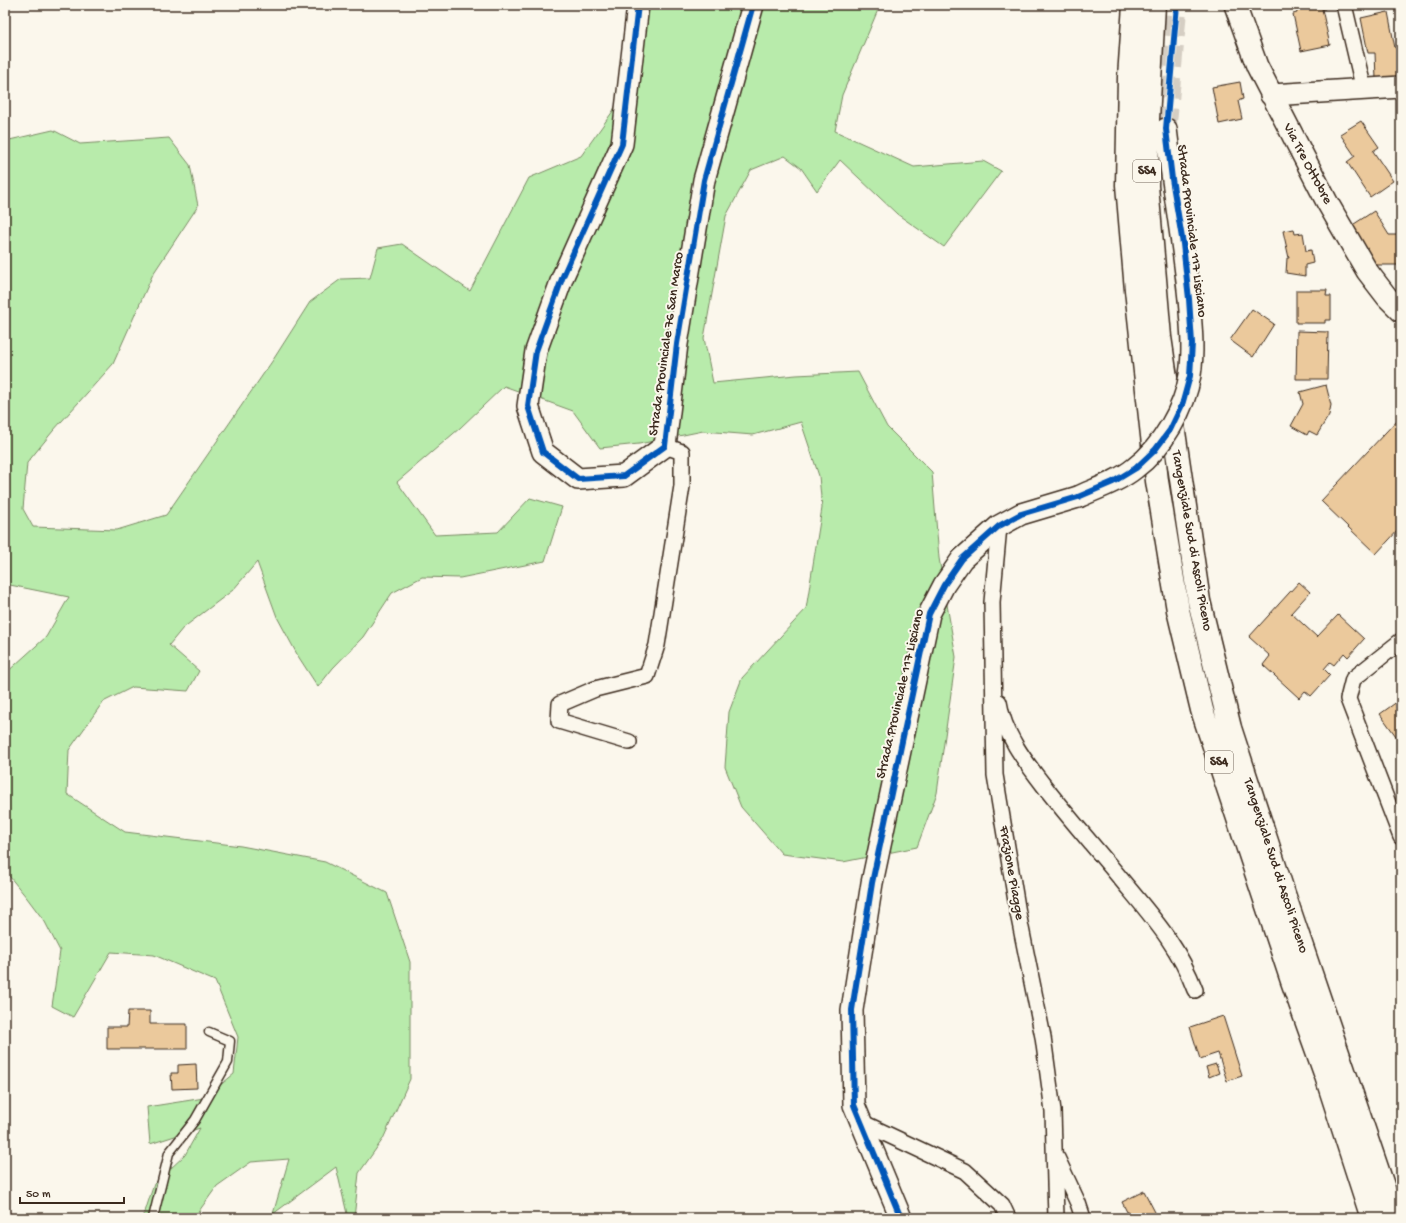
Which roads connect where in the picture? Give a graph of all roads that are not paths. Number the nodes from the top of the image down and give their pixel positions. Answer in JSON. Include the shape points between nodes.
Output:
{"nodes":[{"id":1,"x":638,"y":5,"type":"edge"},
{"id":2,"x":753,"y":5,"type":"edge"},
{"id":3,"x":1134,"y":5,"type":"edge"},
{"id":4,"x":1154,"y":5,"type":"edge"},
{"id":5,"x":1235,"y":5,"type":"edge"},
{"id":6,"x":1344,"y":5,"type":"edge"},
{"id":7,"x":1401,"y":87,"type":"edge"},
{"id":8,"x":1364,"y":90,"type":"junction"},
{"id":9,"x":1271,"y":95,"type":"junction"},
{"id":10,"x":1166,"y":129,"type":"tunnel mouth"},
{"id":11,"x":1401,"y":311,"type":"edge"},
{"id":12,"x":664,"y":446,"type":"junction"},
{"id":13,"x":999,"y":526,"type":"junction"},
{"id":14,"x":1401,"y":641,"type":"edge"},
{"id":15,"x":992,"y":660,"type":"junction"},
{"id":16,"x":629,"y":742,"type":"dead end"},
{"id":17,"x":1401,"y":837,"type":"edge"},
{"id":18,"x":1195,"y":990,"type":"dead end"},
{"id":19,"x":209,"y":1032,"type":"dead end"},
{"id":20,"x":861,"y":1122,"type":"junction"},
{"id":21,"x":1054,"y":1151,"type":"junction"},
{"id":22,"x":153,"y":1218,"type":"edge"},
{"id":23,"x":901,"y":1218,"type":"edge"},
{"id":24,"x":1008,"y":1218,"type":"edge"},
{"id":25,"x":1056,"y":1218,"type":"edge"},
{"id":26,"x":1083,"y":1218,"type":"edge"},
{"id":27,"x":1372,"y":1218,"type":"edge"},
{"id":28,"x":1394,"y":1218,"type":"edge"}],
"edges":[{"from":1,"to":12,"type":"street","name":"Strada Provinciale 76 San Marco","via":[[622,144],[563,276],[536,350],[528,406],[543,452],[578,479],[624,476]]},
{"from":2,"to":12,"type":"street","name":"Strada Provinciale 76 San Marco","via":[[704,180],[677,344]]},
{"from":3,"to":27,"type":"highway","name":"Tangenziale Sud di Ascoli Piceno","number":"SS4","via":[[1129,76],[1127,185],[1157,481],[1178,610],[1202,710]]},
{"from":4,"to":28,"type":"highway","name":"Tangenziale Sud di Ascoli Piceno","number":"SS4","via":[[1147,186],[1160,337],[1199,602],[1230,728]]},
{"from":5,"to":9,"type":"street","name":"Via Tre Ottobre","via":[[1257,66]]},
{"from":6,"to":8,"type":"street"},
{"from":7,"to":8,"type":"street"},
{"from":8,"to":9,"type":"street"},
{"from":9,"to":11,"type":"street","name":"Via Tre Ottobre","via":[[1327,202],[1368,271]]},
{"from":10,"to":13,"type":"street","name":"Strada Provinciale 117 Lisciano","bridge":true,"via":[[1183,244],[1192,343],[1190,376],[1182,405],[1170,430],[1155,450],[1136,468],[1113,482],[1078,497],[1021,514]]},
{"from":12,"to":16,"type":"street","via":[[682,452],[682,486],[657,645],[647,676],[594,689],[560,704],[559,722]]},
{"from":13,"to":15,"type":"street","name":"Frazione Piagge","via":[[992,602]]},
{"from":13,"to":20,"type":"street","name":"Strada Provinciale 117 Lisciano","via":[[962,559],[944,584],[929,614],[872,883],[852,1010],[854,1105]]},
{"from":14,"to":17,"type":"street","via":[[1353,679],[1348,698]]},
{"from":15,"to":18,"type":"street","via":[[1001,712],[1025,762],[1160,926],[1174,946]]},
{"from":15,"to":21,"type":"street","name":"Frazione Piagge","via":[[995,775],[1018,913],[1043,1037],[1053,1111]]},
{"from":19,"to":22,"type":"lane","via":[[230,1041],[228,1062],[195,1120],[170,1153]]},
{"from":20,"to":23,"type":"street","name":"Strada Provinciale 117 Lisciano"},
{"from":20,"to":24,"type":"street","via":[[965,1171],[1002,1204]]},
{"from":21,"to":25,"type":"street","name":"Frazione Piagge"},
{"from":21,"to":26,"type":"street"}]}
